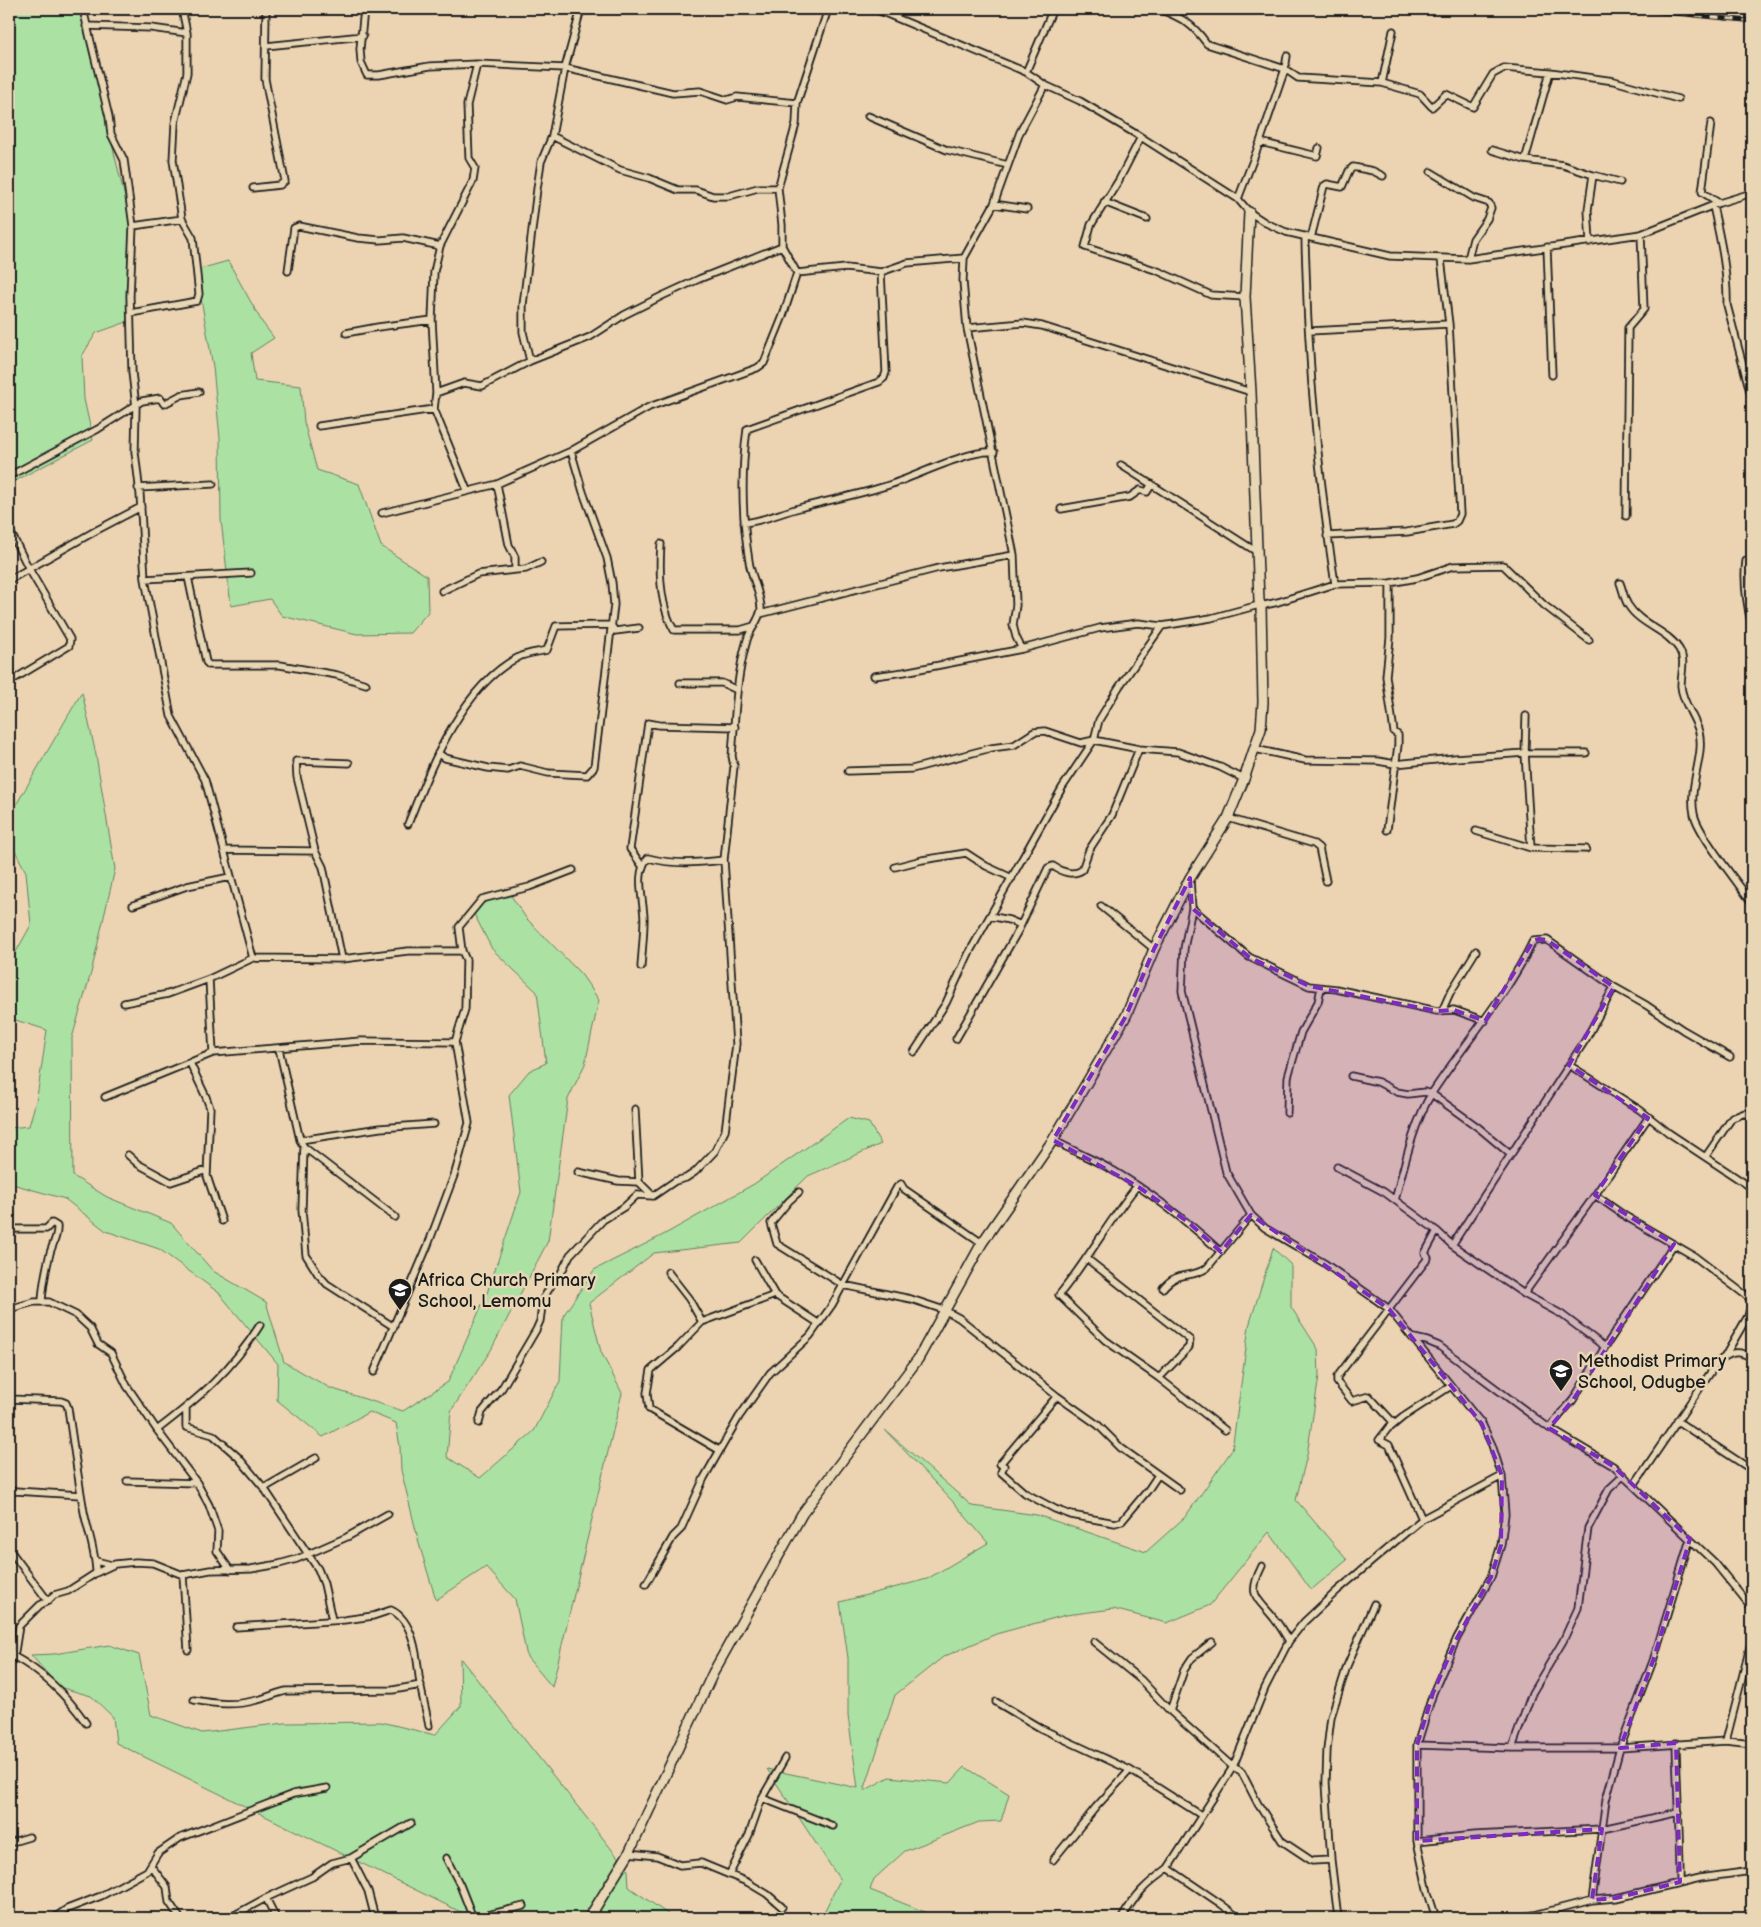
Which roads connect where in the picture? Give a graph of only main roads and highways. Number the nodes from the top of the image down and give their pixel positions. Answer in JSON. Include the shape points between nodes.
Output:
{"nodes":[{"id":1,"x":1249,"y":212,"type":"road end"},
{"id":2,"x":589,"y":1918,"type":"edge"}],
"edges":[{"from":1,"to":2,"type":"main road","via":[[1245,297],[1263,702],[1261,729],[1244,779],[1228,818],[1190,878],[1154,949],[1126,1016],[1053,1140],[982,1243],[918,1359],[802,1514],[713,1673],[629,1853]]}]}
